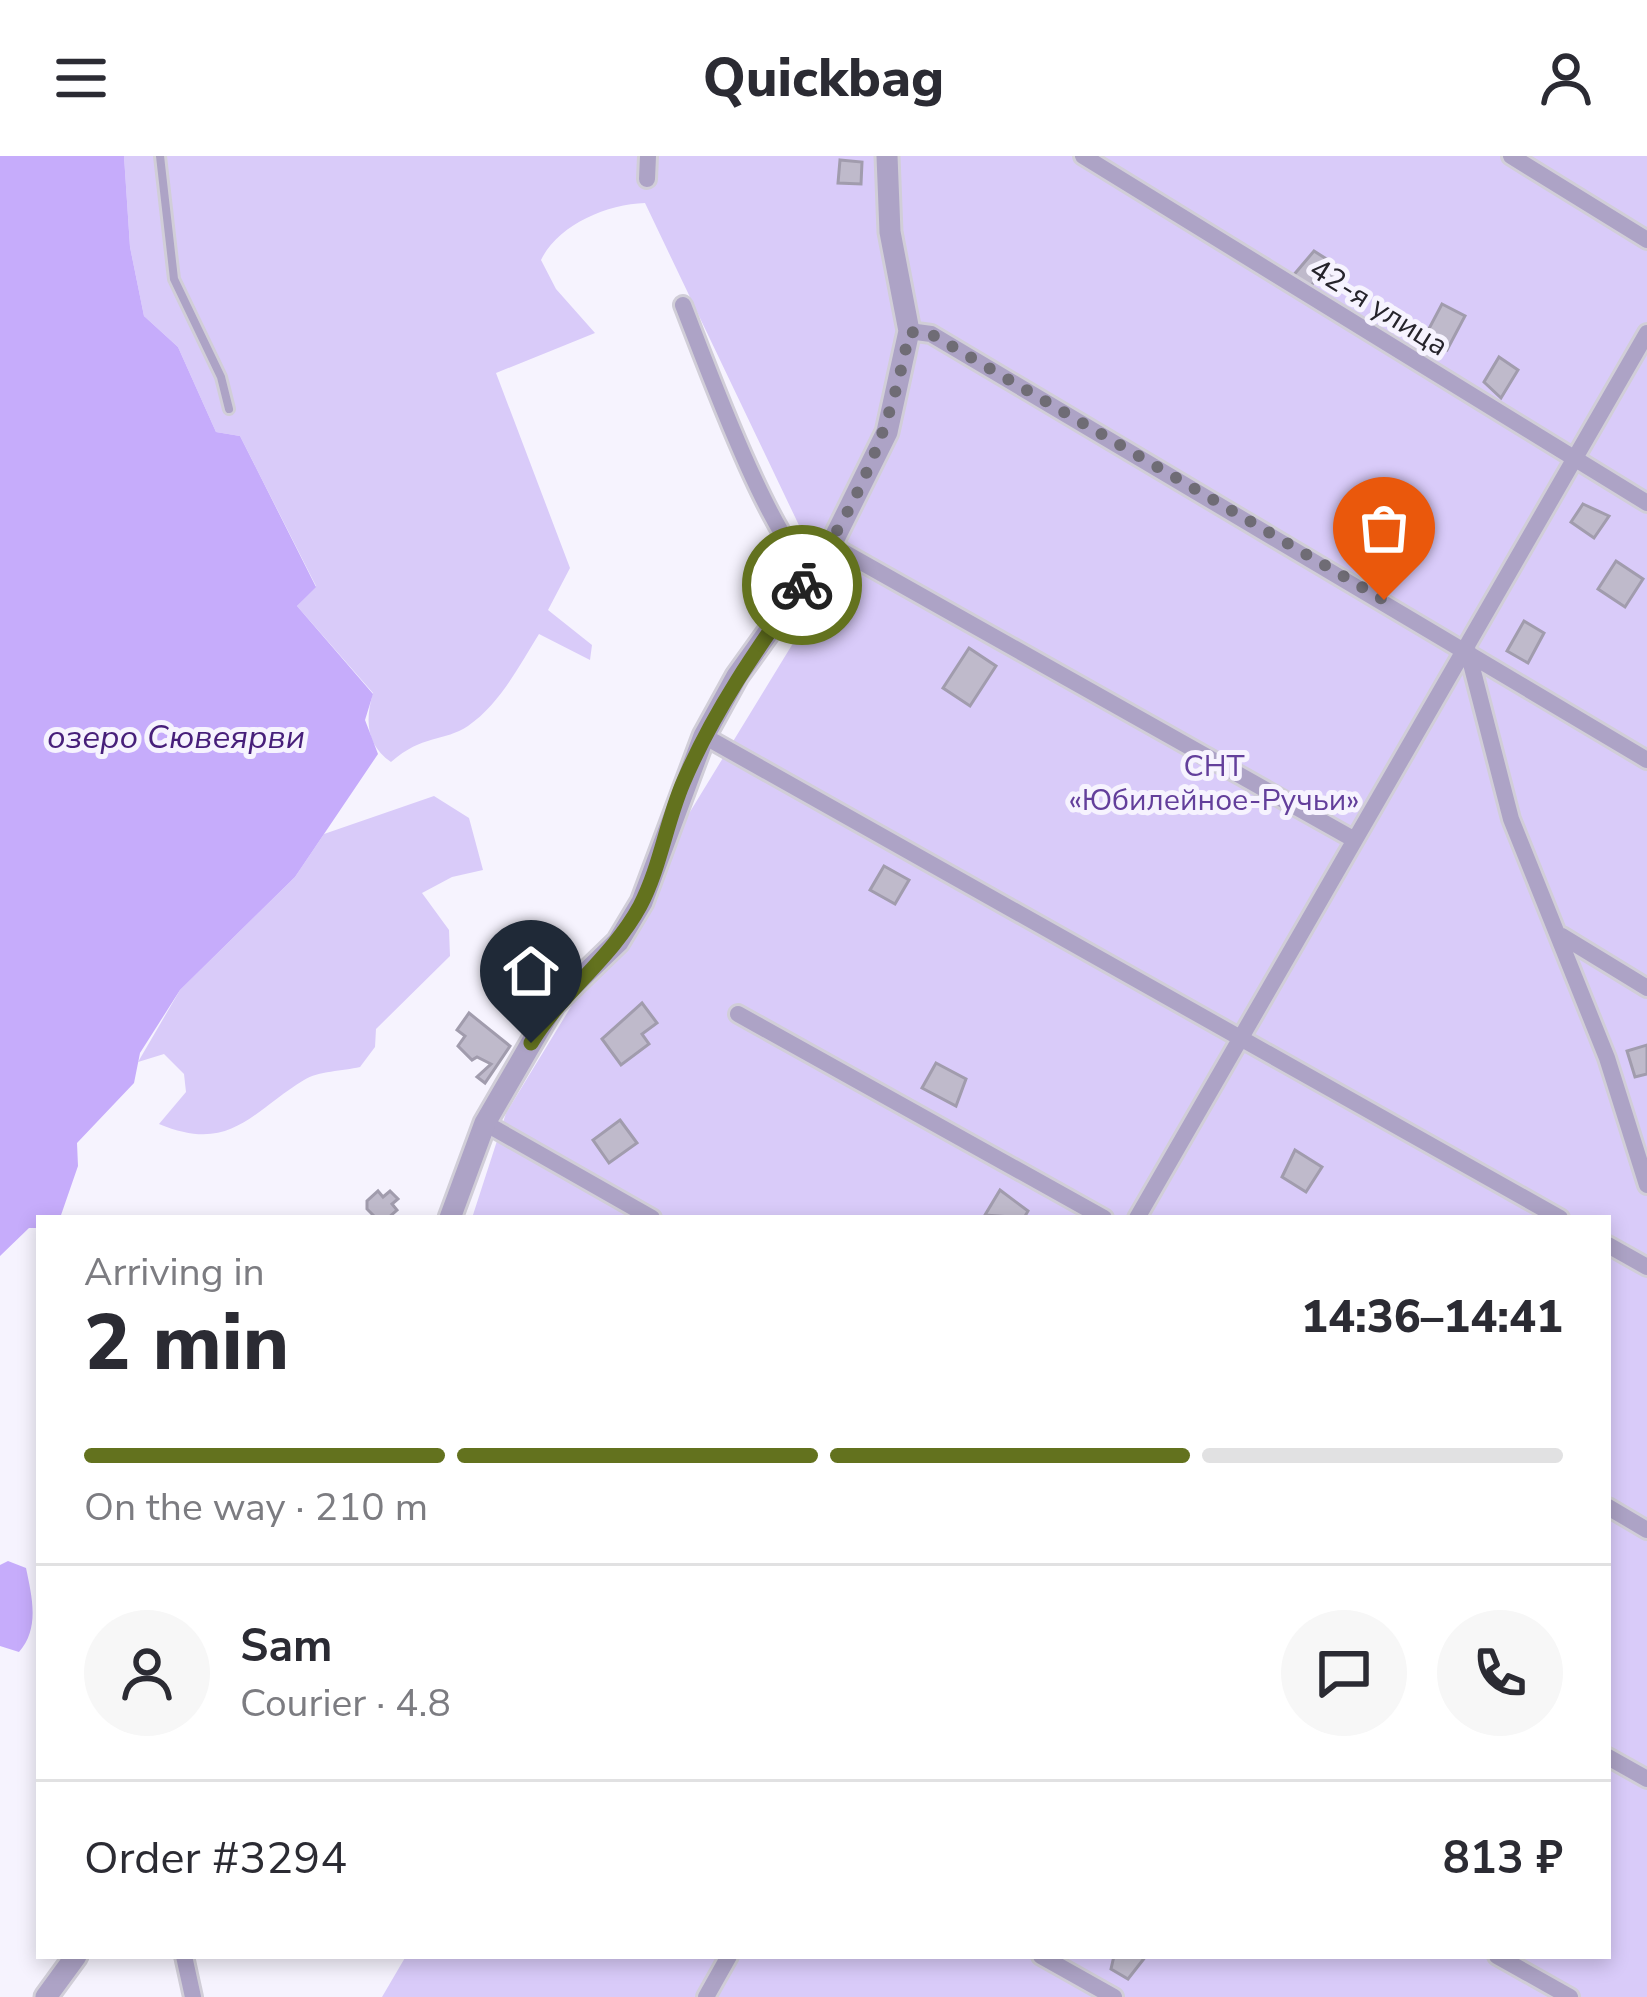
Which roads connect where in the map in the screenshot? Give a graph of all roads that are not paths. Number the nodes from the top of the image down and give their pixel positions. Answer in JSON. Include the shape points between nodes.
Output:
{"nodes":[{"id":1,"x":160,"y":156,"type":"edge"},
{"id":2,"x":648,"y":156,"type":"edge"},
{"id":3,"x":887,"y":156,"type":"edge"},
{"id":4,"x":1083,"y":156,"type":"edge"},
{"id":5,"x":1511,"y":156,"type":"edge"},
{"id":6,"x":647,"y":179,"type":"dead end"},
{"id":7,"x":1647,"y":239,"type":"edge"},
{"id":8,"x":683,"y":305,"type":"dead end"},
{"id":9,"x":909,"y":332,"type":"junction"},
{"id":10,"x":1647,"y":333,"type":"edge"},
{"id":11,"x":229,"y":409,"type":"dead end"},
{"id":12,"x":1573,"y":458,"type":"junction"},
{"id":13,"x":1647,"y":503,"type":"edge"},
{"id":14,"x":831,"y":545,"type":"junction"},
{"id":15,"x":812,"y":572,"type":"junction"},
{"id":16,"x":1467,"y":648,"type":"junction"},
{"id":17,"x":704,"y":736,"type":"junction"},
{"id":18,"x":1647,"y":760,"type":"edge"},
{"id":19,"x":1353,"y":839,"type":"junction"},
{"id":20,"x":1561,"y":936,"type":"junction"},
{"id":21,"x":1647,"y":988,"type":"edge"},
{"id":22,"x":738,"y":1014,"type":"dead end"},
{"id":23,"x":1243,"y":1038,"type":"junction"},
{"id":24,"x":484,"y":1123,"type":"junction"},
{"id":25,"x":1647,"y":1185,"type":"edge"},
{"id":26,"x":451,"y":1215,"type":"edge"},
{"id":27,"x":647,"y":1215,"type":"edge"},
{"id":28,"x":1099,"y":1215,"type":"edge"},
{"id":29,"x":1139,"y":1215,"type":"edge"},
{"id":30,"x":1555,"y":1215,"type":"edge"},
{"id":31,"x":1611,"y":1247,"type":"edge"},
{"id":32,"x":1647,"y":1267,"type":"edge"},
{"id":33,"x":1611,"y":1509,"type":"edge"},
{"id":34,"x":1647,"y":1530,"type":"edge"},
{"id":35,"x":1611,"y":1759,"type":"edge"},
{"id":36,"x":1647,"y":1779,"type":"edge"},
{"id":37,"x":74,"y":1959,"type":"edge"},
{"id":38,"x":185,"y":1959,"type":"edge"},
{"id":39,"x":727,"y":1959,"type":"edge"},
{"id":40,"x":1046,"y":1959,"type":"edge"},
{"id":41,"x":1502,"y":1959,"type":"edge"},
{"id":42,"x":46,"y":1997,"type":"edge"},
{"id":43,"x":193,"y":1997,"type":"edge"},
{"id":44,"x":706,"y":1997,"type":"edge"},
{"id":45,"x":1114,"y":1997,"type":"edge"},
{"id":46,"x":1570,"y":1997,"type":"edge"}],
"edges":[{"from":1,"to":11,"type":"lane","via":[[174,279]]},
{"from":2,"to":6,"type":"street"},
{"from":3,"to":9,"type":"street","via":[[890,232]]},
{"from":4,"to":12,"type":"street","name":"42-я улица"},
{"from":5,"to":7,"type":"street"},
{"from":8,"to":15,"type":"street","via":[[730,425],[789,544]]},
{"from":9,"to":14,"type":"street","via":[[887,432]]},
{"from":9,"to":16,"type":"street","via":[[931,334]]},
{"from":10,"to":12,"type":"street"},
{"from":12,"to":13,"type":"street","name":"42-я улица"},
{"from":12,"to":16,"type":"street"},
{"from":14,"to":15,"type":"street"},
{"from":14,"to":19,"type":"street"},
{"from":15,"to":17,"type":"street"},
{"from":16,"to":18,"type":"street"},
{"from":16,"to":19,"type":"street"},
{"from":16,"to":20,"type":"street","via":[[1511,819]]},
{"from":17,"to":23,"type":"street"},
{"from":17,"to":24,"type":"street","via":[[642,902],[618,942],[554,1004]]},
{"from":19,"to":23,"type":"street"},
{"from":20,"to":21,"type":"street"},
{"from":20,"to":25,"type":"street"},
{"from":22,"to":28,"type":"street"},
{"from":23,"to":29,"type":"street"},
{"from":23,"to":30,"type":"street"},
{"from":24,"to":26,"type":"street"},
{"from":24,"to":27,"type":"street"},
{"from":31,"to":32,"type":"street"},
{"from":33,"to":34,"type":"street"},
{"from":35,"to":36,"type":"street"},
{"from":37,"to":42,"type":"street"},
{"from":38,"to":43,"type":"street"},
{"from":39,"to":44,"type":"street"},
{"from":40,"to":45,"type":"street"},
{"from":41,"to":46,"type":"street"}]}
